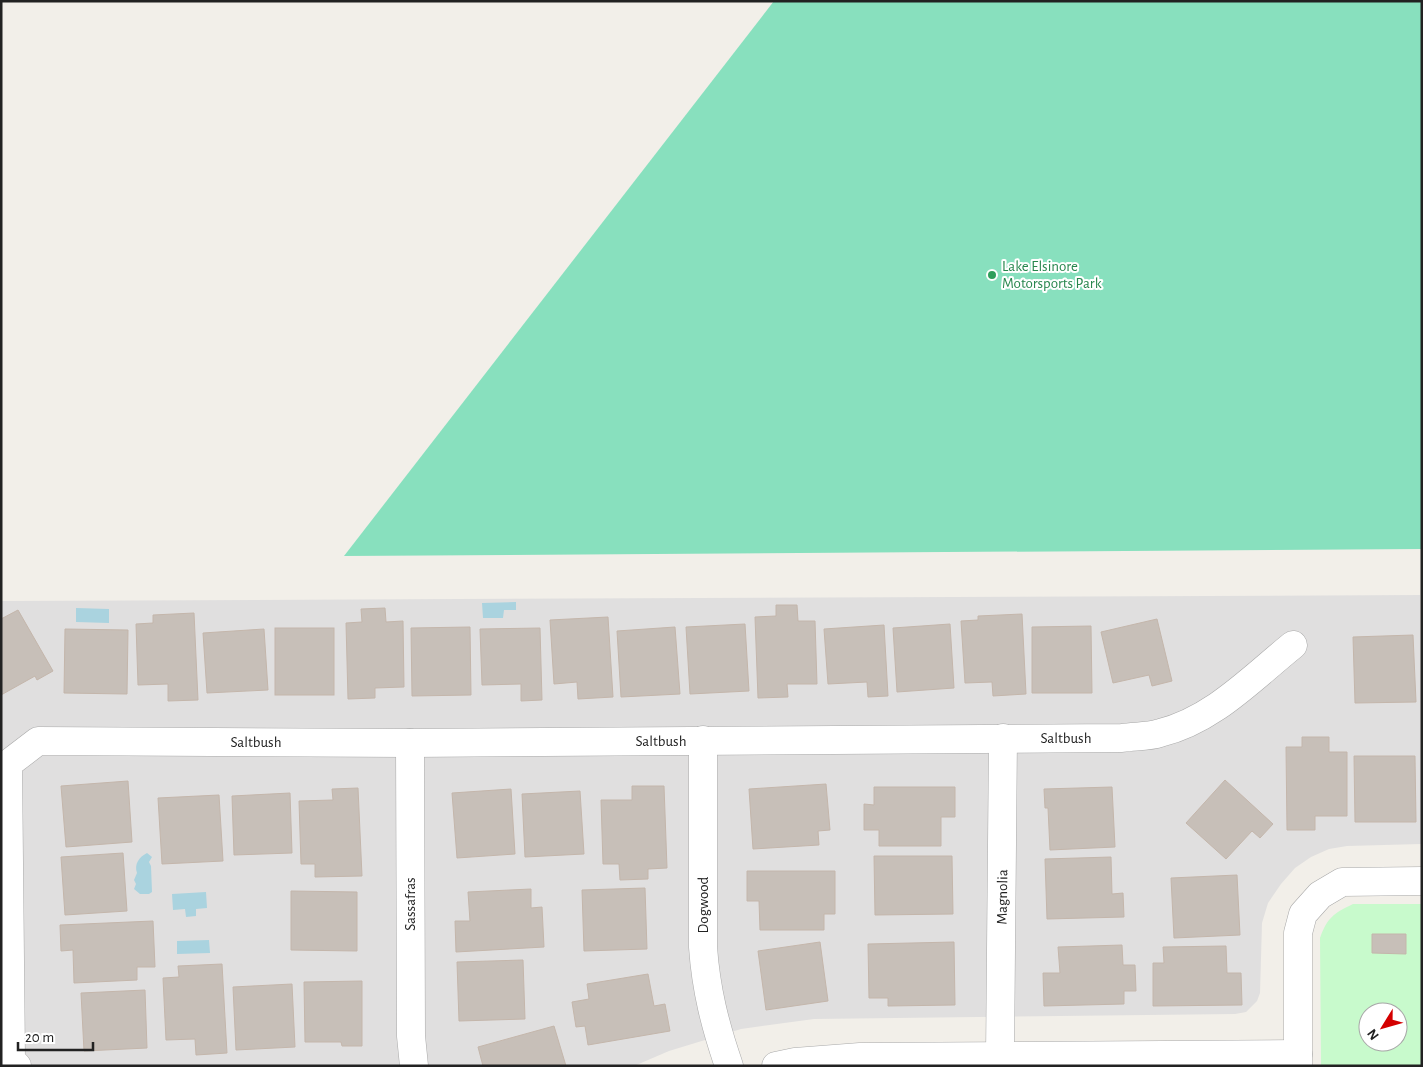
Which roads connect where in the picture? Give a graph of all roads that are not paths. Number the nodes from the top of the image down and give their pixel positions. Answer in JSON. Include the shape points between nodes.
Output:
{"nodes":[{"id":1,"x":1293,"y":644,"type":"dead end"},
{"id":2,"x":1003,"y":738,"type":"junction"},
{"id":3,"x":704,"y":740,"type":"junction"},
{"id":4,"x":410,"y":743,"type":"junction"},
{"id":5,"x":1422,"y":881,"type":"edge"},
{"id":6,"x":1000,"y":1056,"type":"junction"},
{"id":7,"x":1298,"y":1060,"type":"edge"},
{"id":8,"x":17,"y":1066,"type":"edge"},
{"id":9,"x":414,"y":1066,"type":"edge"},
{"id":10,"x":730,"y":1066,"type":"edge"},
{"id":11,"x":776,"y":1066,"type":"edge"}],
"edges":[{"from":1,"to":2,"type":"street","name":"Saltbush","via":[[1223,704],[1187,724],[1159,734],[1122,738]]},
{"from":2,"to":3,"type":"street","name":"Saltbush"},
{"from":2,"to":6,"type":"street","name":"Magnolia"},
{"from":3,"to":4,"type":"street","name":"Saltbush"},
{"from":3,"to":10,"type":"street","name":"Dogwood","via":[[702,947],[717,1030]]},
{"from":4,"to":8,"type":"street","name":"Saltbush","via":[[38,742],[8,764],[11,1060]]},
{"from":4,"to":9,"type":"street","name":"Sassafras","via":[[411,1036]]},
{"from":5,"to":7,"type":"street","via":[[1342,882],[1320,895],[1303,914],[1298,933]]},
{"from":6,"to":7,"type":"street"},
{"from":6,"to":11,"type":"street","via":[[860,1057]]}]}
